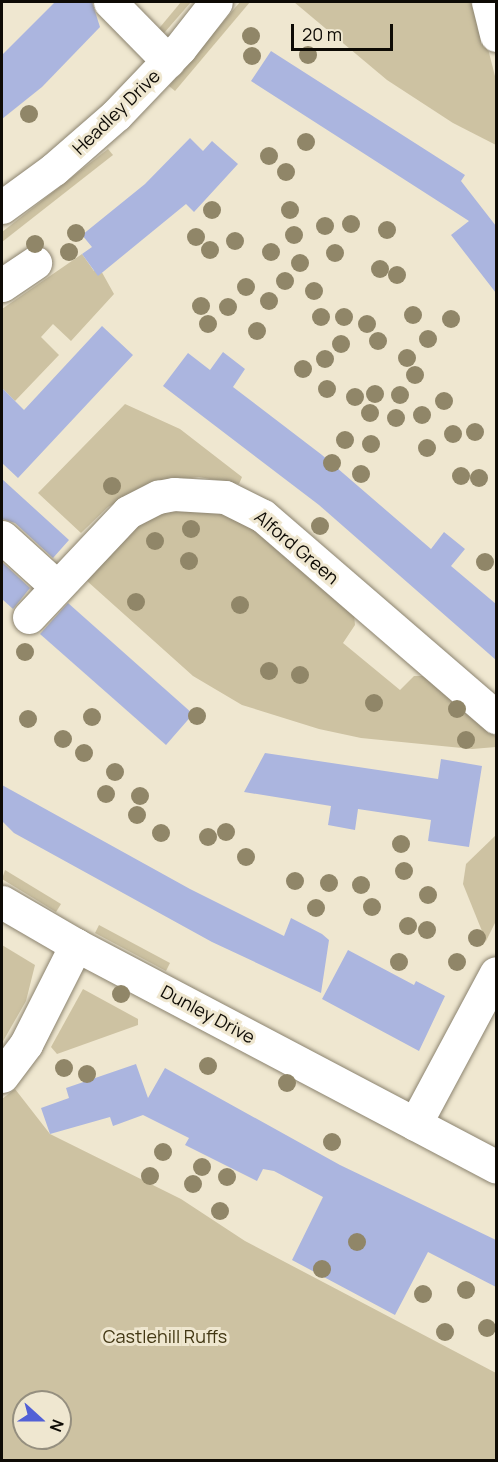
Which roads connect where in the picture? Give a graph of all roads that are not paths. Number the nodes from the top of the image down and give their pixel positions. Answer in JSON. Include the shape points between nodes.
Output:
{"nodes":[{"id":1,"x":110,"y":2,"type":"edge"},
{"id":2,"x":216,"y":2,"type":"edge"},
{"id":3,"x":488,"y":2,"type":"edge"},
{"id":4,"x":496,"y":35,"type":"edge"},
{"id":5,"x":168,"y":61,"type":"junction"},
{"id":6,"x":2,"y":207,"type":"edge"},
{"id":7,"x":35,"y":263,"type":"dead end"},
{"id":8,"x":2,"y":285,"type":"edge"},
{"id":9,"x":2,"y":537,"type":"edge"},
{"id":10,"x":56,"y":586,"type":"junction"},
{"id":11,"x":29,"y":617,"type":"dead end"},
{"id":12,"x":496,"y":717,"type":"edge"},
{"id":13,"x":2,"y":902,"type":"edge"},
{"id":14,"x":76,"y":945,"type":"junction"},
{"id":15,"x":496,"y":973,"type":"edge"},
{"id":16,"x":2,"y":1076,"type":"edge"},
{"id":17,"x":416,"y":1124,"type":"junction"},
{"id":18,"x":496,"y":1166,"type":"edge"}],
"edges":[{"from":1,"to":5,"type":"street"},
{"from":2,"to":5,"type":"street","name":"Headley Drive"},
{"from":3,"to":4,"type":"street"},
{"from":5,"to":6,"type":"street","name":"Headley Drive","via":[[93,136]]},
{"from":7,"to":8,"type":"street"},
{"from":9,"to":10,"type":"street"},
{"from":10,"to":11,"type":"street","name":"Alford Green"},
{"from":10,"to":12,"type":"street","name":"Alford Green","via":[[112,526],[143,503],[183,494],[225,497],[263,516]]},
{"from":13,"to":14,"type":"street","name":"Dunley Drive"},
{"from":14,"to":16,"type":"street","via":[[26,1044]]},
{"from":14,"to":17,"type":"street","name":"Dunley Drive"},
{"from":15,"to":17,"type":"street"},
{"from":17,"to":18,"type":"street","name":"Dunley Drive"}]}
